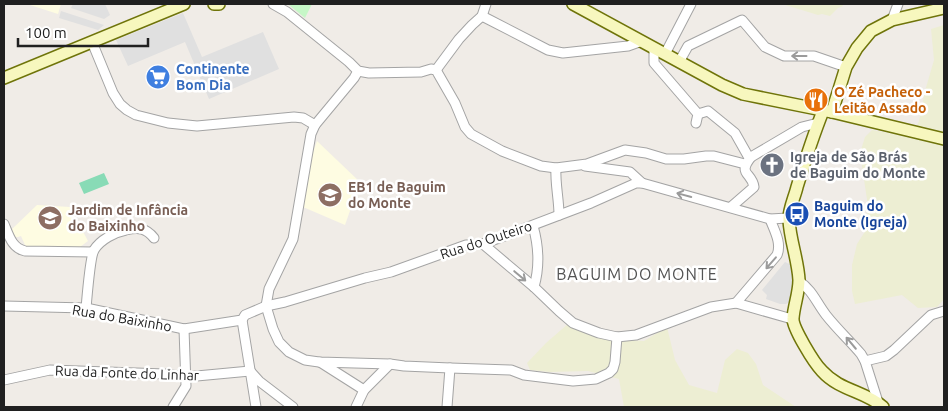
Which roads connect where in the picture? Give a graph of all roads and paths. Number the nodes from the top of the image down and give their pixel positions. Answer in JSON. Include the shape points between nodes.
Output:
{"nodes":[{"id":1,"x":184,"y":4,"type":"edge"},
{"id":2,"x":214,"y":4,"type":"edge"},
{"id":3,"x":219,"y":4,"type":"edge"},
{"id":4,"x":273,"y":4,"type":"edge"},
{"id":5,"x":486,"y":4,"type":"edge"},
{"id":6,"x":573,"y":4,"type":"edge"},
{"id":7,"x":691,"y":4,"type":"edge"},
{"id":8,"x":898,"y":4,"type":"edge"},
{"id":9,"x":285,"y":6,"type":"edge"},
{"id":10,"x":944,"y":8,"type":"edge"},
{"id":11,"x":482,"y":16,"type":"junction"},
{"id":12,"x":892,"y":20,"type":"junction"},
{"id":13,"x":642,"y":41,"type":"junction"},
{"id":14,"x":92,"y":42,"type":"junction"},
{"id":15,"x":654,"y":48,"type":"junction"},
{"id":16,"x":665,"y":54,"type":"junction"},
{"id":17,"x":679,"y":62,"type":"junction"},
{"id":18,"x":846,"y":66,"type":"junction"},
{"id":19,"x":436,"y":70,"type":"junction"},
{"id":20,"x":358,"y":72,"type":"junction"},
{"id":21,"x":4,"y":78,"type":"edge"},
{"id":22,"x":827,"y":111,"type":"junction"},
{"id":23,"x":818,"y":123,"type":"junction"},
{"id":24,"x":315,"y":125,"type":"junction"},
{"id":25,"x":944,"y":139,"type":"edge"},
{"id":26,"x":748,"y":160,"type":"junction"},
{"id":27,"x":580,"y":165,"type":"junction"},
{"id":28,"x":556,"y":168,"type":"junction"},
{"id":29,"x":642,"y":183,"type":"junction"},
{"id":30,"x":731,"y":207,"type":"junction"},
{"id":31,"x":560,"y":215,"type":"junction"},
{"id":32,"x":788,"y":218,"type":"junction"},
{"id":33,"x":770,"y":219,"type":"junction"},
{"id":34,"x":4,"y":224,"type":"edge"},
{"id":35,"x":532,"y":226,"type":"junction"},
{"id":36,"x":154,"y":238,"type":"dead end"},
{"id":37,"x":483,"y":244,"type":"junction"},
{"id":38,"x":92,"y":252,"type":"junction"},
{"id":39,"x":799,"y":281,"type":"junction"},
{"id":40,"x":534,"y":287,"type":"junction"},
{"id":41,"x":736,"y":303,"type":"junction"},
{"id":42,"x":4,"y":306,"type":"edge"},
{"id":43,"x":266,"y":306,"type":"junction"},
{"id":44,"x":86,"y":308,"type":"junction"},
{"id":45,"x":944,"y":311,"type":"edge"},
{"id":46,"x":792,"y":319,"type":"junction"},
{"id":47,"x":242,"y":320,"type":"junction"},
{"id":48,"x":184,"y":329,"type":"junction"},
{"id":49,"x":616,"y":337,"type":"junction"},
{"id":50,"x":865,"y":361,"type":"junction"},
{"id":51,"x":319,"y":362,"type":"junction"},
{"id":52,"x":390,"y":364,"type":"junction"},
{"id":53,"x":450,"y":368,"type":"junction"},
{"id":54,"x":250,"y":371,"type":"junction"},
{"id":55,"x":186,"y":377,"type":"junction"},
{"id":56,"x":4,"y":380,"type":"edge"},
{"id":57,"x":364,"y":390,"type":"junction"},
{"id":58,"x":881,"y":405,"type":"edge"},
{"id":59,"x":173,"y":407,"type":"edge"},
{"id":60,"x":256,"y":407,"type":"edge"},
{"id":61,"x":293,"y":407,"type":"edge"},
{"id":62,"x":356,"y":407,"type":"edge"},
{"id":63,"x":447,"y":407,"type":"edge"}],
"edges":[{"from":1,"to":14,"type":"main road"},
{"from":2,"to":3,"type":"main road"},
{"from":4,"to":9,"type":"street"},
{"from":5,"to":11,"type":"street"},
{"from":6,"to":13,"type":"main road"},
{"from":7,"to":16,"type":"street"},
{"from":8,"to":12,"type":"street"},
{"from":9,"to":20,"type":"street"},
{"from":10,"to":12,"type":"main road"},
{"from":11,"to":13,"type":"street","via":[[548,50],[563,53],[628,46]]},
{"from":11,"to":19,"type":"street"},
{"from":12,"to":18,"type":"main road","via":[[871,31]]},
{"from":13,"to":15,"type":"main road"},
{"from":14,"to":21,"type":"main road"},
{"from":14,"to":24,"type":"street","via":[[113,93],[120,104],[136,115],[197,126],[294,117]]},
{"from":15,"to":16,"type":"main road"},
{"from":15,"to":26,"type":"street","via":[[654,63],[697,118],[708,111],[736,133]]},
{"from":16,"to":17,"type":"main road"},
{"from":18,"to":17,"type":"street","one_way":true,"via":[[814,56],[784,56],[766,47],[742,20],[688,46]]},
{"from":17,"to":22,"type":"main road","via":[[743,94]]},
{"from":18,"to":22,"type":"main road"},
{"from":19,"to":20,"type":"street"},
{"from":19,"to":28,"type":"street","via":[[472,134],[502,151],[541,166]]},
{"from":20,"to":24,"type":"street"},
{"from":22,"to":23,"type":"main road"},
{"from":22,"to":25,"type":"main road"},
{"from":23,"to":26,"type":"street","via":[[802,127]]},
{"from":23,"to":32,"type":"main road"},
{"from":24,"to":43,"type":"street","via":[[293,239],[269,289]]},
{"from":26,"to":27,"type":"street","via":[[714,156],[666,159],[625,150]]},
{"from":26,"to":30,"type":"street","via":[[745,171],[754,187]]},
{"from":27,"to":28,"type":"street"},
{"from":27,"to":29,"type":"street","via":[[630,172]]},
{"from":28,"to":31,"type":"street"},
{"from":30,"to":29,"type":"street","one_way":true},
{"from":29,"to":31,"type":"street","name":"Rua do Outeiro"},
{"from":30,"to":33,"type":"street"},
{"from":31,"to":35,"type":"street","name":"Rua do Outeiro"},
{"from":32,"to":33,"type":"street"},
{"from":32,"to":39,"type":"main road"},
{"from":33,"to":41,"type":"street","one_way":true,"via":[[780,245],[778,255]]},
{"from":34,"to":38,"type":"street","via":[[19,250]]},
{"from":35,"to":37,"type":"street","name":"Rua do Outeiro"},
{"from":35,"to":40,"type":"street","via":[[539,259]]},
{"from":36,"to":38,"type":"street","via":[[150,232],[141,229],[125,230],[99,244]]},
{"from":37,"to":40,"type":"street","one_way":true},
{"from":37,"to":43,"type":"street","name":"Rua do Outeiro","via":[[466,245],[391,272]]},
{"from":38,"to":44,"type":"street"},
{"from":39,"to":46,"type":"main road"},
{"from":50,"to":39,"type":"street","one_way":true,"via":[[816,302],[811,290]]},
{"from":40,"to":49,"type":"street","via":[[573,323]]},
{"from":41,"to":46,"type":"street"},
{"from":41,"to":49,"type":"street","via":[[711,307],[636,334]]},
{"from":42,"to":44,"type":"street","name":"Rua do Baixinho"},
{"from":43,"to":47,"type":"street","name":"Rua do Baixinho","via":[[245,315]]},
{"from":43,"to":51,"type":"street","via":[[279,342],[296,356]]},
{"from":44,"to":48,"type":"street","name":"Rua do Baixinho"},
{"from":45,"to":50,"type":"street","via":[[931,315],[886,356]]},
{"from":46,"to":58,"type":"main road","via":[[815,362],[827,376],[842,387]]},
{"from":47,"to":48,"type":"street","name":"Rua do Baixinho"},
{"from":47,"to":54,"type":"street"},
{"from":48,"to":55,"type":"street"},
{"from":49,"to":53,"type":"street","via":[[613,369],[596,379],[573,380],[524,375],[511,370]]},
{"from":50,"to":58,"type":"street"},
{"from":51,"to":52,"type":"street"},
{"from":51,"to":57,"type":"street"},
{"from":52,"to":53,"type":"street"},
{"from":52,"to":57,"type":"street"},
{"from":53,"to":63,"type":"street"},
{"from":54,"to":55,"type":"street","name":"Rua da Fonte do Linhar"},
{"from":54,"to":60,"type":"street"},
{"from":54,"to":61,"type":"street"},
{"from":55,"to":56,"type":"street","name":"Rua da Fonte do Linhar","via":[[50,370]]},
{"from":55,"to":59,"type":"street","via":[[186,386]]},
{"from":57,"to":62,"type":"street"}]}
